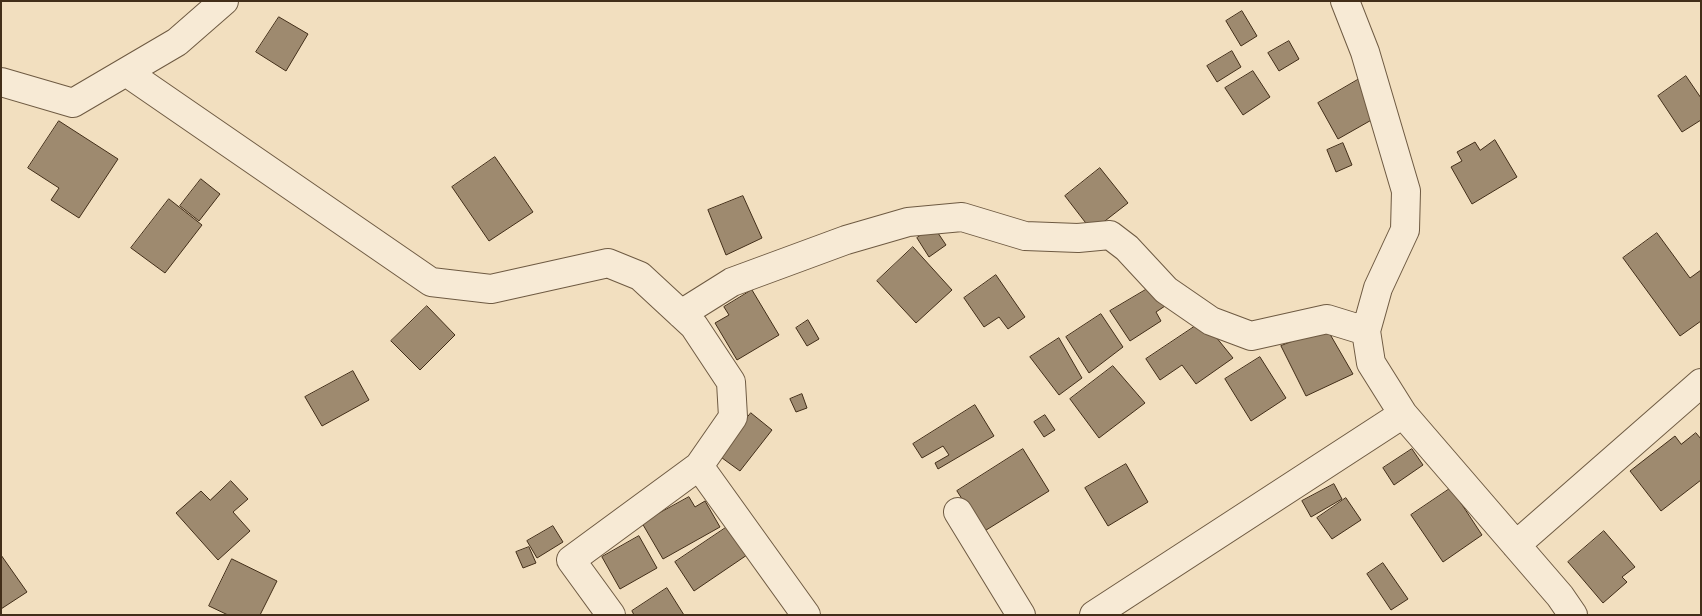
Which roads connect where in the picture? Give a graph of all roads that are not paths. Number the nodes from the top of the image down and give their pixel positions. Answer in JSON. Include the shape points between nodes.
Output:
{"nodes":[{"id":1,"x":224,"y":1,"type":"edge"},
{"id":2,"x":1345,"y":1,"type":"edge"},
{"id":3,"x":126,"y":72,"type":"junction"},
{"id":4,"x":1,"y":82,"type":"edge"},
{"id":5,"x":681,"y":314,"type":"junction"},
{"id":6,"x":1366,"y":331,"type":"junction"},
{"id":7,"x":1701,"y":383,"type":"edge"},
{"id":8,"x":1403,"y":414,"type":"junction"},
{"id":9,"x":700,"y":466,"type":"junction"},
{"id":10,"x":958,"y":512,"type":"dead end"},
{"id":11,"x":1516,"y":545,"type":"junction"},
{"id":12,"x":611,"y":615,"type":"edge"},
{"id":13,"x":806,"y":615,"type":"edge"},
{"id":14,"x":1021,"y":615,"type":"edge"},
{"id":15,"x":1094,"y":615,"type":"edge"},
{"id":16,"x":1573,"y":615,"type":"edge"}],
"edges":[{"from":1,"to":3,"type":"street","via":[[177,42]]},
{"from":2,"to":6,"type":"street","via":[[1365,52],[1406,191],[1405,230],[1378,288]]},
{"from":3,"to":4,"type":"street","via":[[73,103]]},
{"from":3,"to":5,"type":"street","via":[[431,282],[491,289],[608,263],[640,276]]},
{"from":5,"to":6,"type":"street","via":[[732,282],[846,240],[908,222],[962,217],[1025,236],[1078,238],[1110,235],[1127,248],[1166,290],[1211,321],[1251,336],[1327,319]]},
{"from":5,"to":9,"type":"street","via":[[694,326],[731,382],[733,417]]},
{"from":6,"to":8,"type":"street","via":[[1371,363]]},
{"from":7,"to":11,"type":"street"},
{"from":8,"to":11,"type":"street"},
{"from":8,"to":15,"type":"street"},
{"from":9,"to":12,"type":"street","via":[[571,560]]},
{"from":9,"to":13,"type":"street"},
{"from":10,"to":14,"type":"street"},
{"from":11,"to":16,"type":"street"}]}
